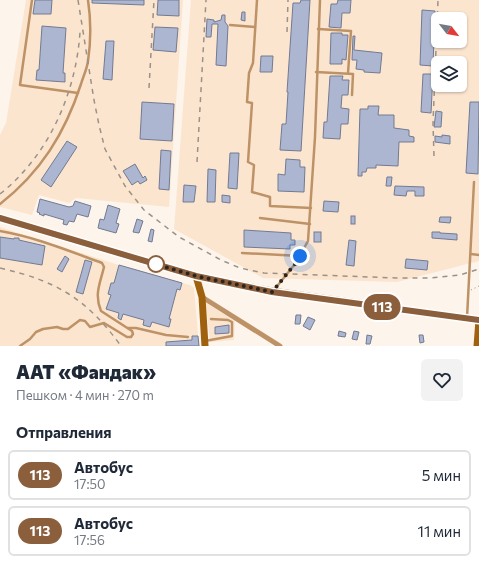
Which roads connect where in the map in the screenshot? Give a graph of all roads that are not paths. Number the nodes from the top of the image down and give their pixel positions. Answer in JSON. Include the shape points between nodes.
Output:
{"nodes":[{"id":1,"x":32,"y":0,"type":"edge"},
{"id":2,"x":88,"y":0,"type":"edge"},
{"id":3,"x":257,"y":0,"type":"edge"},
{"id":4,"x":320,"y":0,"type":"edge"},
{"id":5,"x":230,"y":25,"type":"dead end"},
{"id":6,"x":255,"y":27,"type":"junction"},
{"id":7,"x":318,"y":29,"type":"junction"},
{"id":8,"x":316,"y":72,"type":"junction"},
{"id":9,"x":348,"y":73,"type":"junction"},
{"id":10,"x":78,"y":93,"type":"junction"},
{"id":11,"x":352,"y":96,"type":"dead end"},
{"id":12,"x":474,"y":182,"type":"dead end"},
{"id":13,"x":0,"y":204,"type":"edge"},
{"id":14,"x":311,"y":208,"type":"junction"},
{"id":15,"x":0,"y":218,"type":"edge"},
{"id":16,"x":260,"y":218,"type":"dead end"},
{"id":17,"x":310,"y":224,"type":"junction"},
{"id":18,"x":0,"y":231,"type":"edge"},
{"id":19,"x":242,"y":253,"type":"dead end"},
{"id":20,"x":471,"y":254,"type":"junction"},
{"id":21,"x":479,"y":255,"type":"edge"},
{"id":22,"x":300,"y":256,"type":"junction"},
{"id":23,"x":196,"y":276,"type":"junction"},
{"id":24,"x":272,"y":292,"type":"junction"},
{"id":25,"x":202,"y":297,"type":"junction"},
{"id":26,"x":467,"y":318,"type":"junction"},
{"id":27,"x":212,"y":319,"type":"dead end"},
{"id":28,"x":479,"y":320,"type":"edge"},
{"id":29,"x":127,"y":328,"type":"junction"},
{"id":30,"x":188,"y":337,"type":"dead end"},
{"id":31,"x":205,"y":343,"type":"edge"},
{"id":32,"x":20,"y":346,"type":"edge"},
{"id":33,"x":280,"y":346,"type":"edge"},
{"id":34,"x":477,"y":346,"type":"edge"}],
"edges":[{"from":1,"to":10,"type":"lane","via":[[20,85]]},
{"from":2,"to":10,"type":"lane","via":[[91,22],[88,62]]},
{"from":3,"to":6,"type":"lane"},
{"from":4,"to":7,"type":"lane"},
{"from":5,"to":6,"type":"lane"},
{"from":6,"to":14,"type":"lane","via":[[247,102],[252,103],[248,162],[254,165],[252,192],[270,197],[270,206]]},
{"from":7,"to":8,"type":"lane"},
{"from":7,"to":9,"type":"lane","via":[[351,31]]},
{"from":8,"to":9,"type":"lane"},
{"from":8,"to":14,"type":"lane"},
{"from":9,"to":11,"type":"lane","via":[[353,74]]},
{"from":10,"to":13,"type":"lane","via":[[59,136],[43,162]]},
{"from":12,"to":20,"type":"lane"},
{"from":14,"to":17,"type":"lane"},
{"from":15,"to":23,"type":"main road"},
{"from":16,"to":17,"type":"lane"},
{"from":17,"to":22,"type":"lane","via":[[308,241]]},
{"from":18,"to":29,"type":"lane","via":[[43,242],[102,264],[104,267],[96,297],[99,306],[101,311]]},
{"from":19,"to":22,"type":"lane"},
{"from":20,"to":21,"type":"lane"},
{"from":20,"to":26,"type":"lane"},
{"from":22,"to":24,"type":"lane"},
{"from":23,"to":24,"type":"main road"},
{"from":23,"to":25,"type":"main road"},
{"from":24,"to":26,"type":"main road"},
{"from":25,"to":31,"type":"main road"},
{"from":25,"to":33,"type":"street"},
{"from":26,"to":28,"type":"main road"},
{"from":27,"to":31,"type":"lane","via":[[232,322],[232,336]]},
{"from":28,"to":34,"type":"main road"},
{"from":29,"to":30,"type":"lane"},
{"from":29,"to":32,"type":"lane","via":[[132,331],[131,337],[104,323],[90,327],[85,321],[80,320],[68,329],[57,327],[36,332]]}]}
